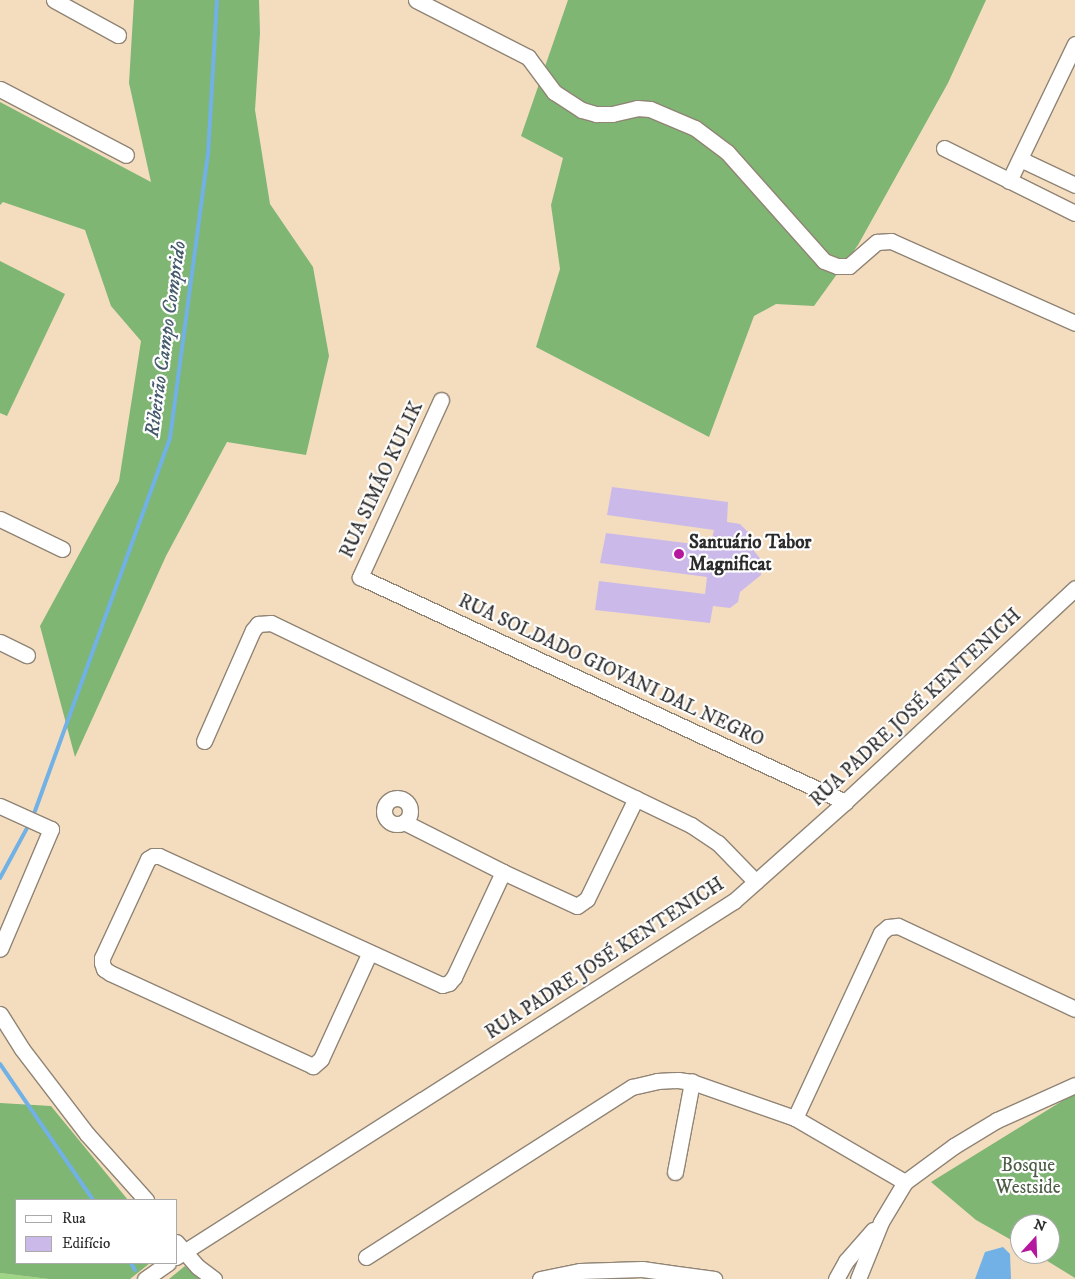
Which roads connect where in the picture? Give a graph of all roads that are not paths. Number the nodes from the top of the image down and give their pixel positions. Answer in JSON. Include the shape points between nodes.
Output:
{"nodes":[{"id":1,"x":54,"y":0,"type":"edge"},
{"id":2,"x":416,"y":0,"type":"edge"},
{"id":3,"x":118,"y":35,"type":"dead end"},
{"id":4,"x":1075,"y":44,"type":"edge"},
{"id":5,"x":0,"y":89,"type":"edge"},
{"id":6,"x":944,"y":148,"type":"dead end"},
{"id":7,"x":126,"y":155,"type":"dead end"},
{"id":8,"x":1020,"y":159,"type":"junction"},
{"id":9,"x":1009,"y":181,"type":"junction"},
{"id":10,"x":1075,"y":185,"type":"edge"},
{"id":11,"x":1074,"y":210,"type":"edge"},
{"id":12,"x":1075,"y":323,"type":"edge"},
{"id":13,"x":441,"y":400,"type":"dead end"},
{"id":14,"x":0,"y":519,"type":"edge"},
{"id":15,"x":62,"y":549,"type":"dead end"},
{"id":16,"x":360,"y":577,"type":"joint"},
{"id":17,"x":1075,"y":588,"type":"edge"},
{"id":18,"x":0,"y":642,"type":"edge"},
{"id":19,"x":27,"y":655,"type":"dead end"},
{"id":20,"x":204,"y":741,"type":"dead end"},
{"id":21,"x":636,"y":798,"type":"junction"},
{"id":22,"x":845,"y":802,"type":"junction"},
{"id":23,"x":0,"y":806,"type":"edge"},
{"id":24,"x":404,"y":822,"type":"dead end"},
{"id":25,"x":503,"y":872,"type":"junction"},
{"id":26,"x":756,"y":882,"type":"junction"},
{"id":27,"x":0,"y":949,"type":"edge"},
{"id":28,"x":369,"y":954,"type":"junction"},
{"id":29,"x":1075,"y":1009,"type":"edge"},
{"id":30,"x":0,"y":1014,"type":"edge"},
{"id":31,"x":692,"y":1082,"type":"junction"},
{"id":32,"x":1075,"y":1085,"type":"edge"},
{"id":33,"x":795,"y":1118,"type":"junction"},
{"id":34,"x":676,"y":1172,"type":"dead end"},
{"id":35,"x":904,"y":1182,"type":"junction"},
{"id":36,"x":145,"y":1199,"type":"edge"},
{"id":37,"x":881,"y":1222,"type":"junction"},
{"id":38,"x":179,"y":1251,"type":"edge"},
{"id":39,"x":366,"y":1257,"type":"dead end"},
{"id":40,"x":167,"y":1264,"type":"edge"},
{"id":41,"x":145,"y":1279,"type":"edge"},
{"id":42,"x":214,"y":1279,"type":"edge"},
{"id":43,"x":540,"y":1279,"type":"edge"},
{"id":44,"x":714,"y":1279,"type":"edge"},
{"id":45,"x":836,"y":1279,"type":"edge"},
{"id":46,"x":858,"y":1279,"type":"edge"}],
"edges":[{"from":1,"to":3,"type":"street"},
{"from":2,"to":12,"type":"street","via":[[528,57],[554,92],[582,110],[612,114],[637,108],[650,109],[695,128],[727,152],[824,261],[849,266],[877,242],[891,241]]},
{"from":4,"to":8,"type":"street"},
{"from":5,"to":7,"type":"street"},
{"from":6,"to":9,"type":"street"},
{"from":8,"to":9,"type":"street"},
{"from":8,"to":10,"type":"street"},
{"from":9,"to":11,"type":"street"},
{"from":13,"to":16,"type":"street","name":"RUA SIMÃO KULIK"},
{"from":14,"to":15,"type":"street"},
{"from":16,"to":22,"type":"street","name":"RUA SOLDADO GIOVANI DAL NEGRO"},
{"from":17,"to":22,"type":"street","name":"RUA PADRE JOSÉ KENTENICH"},
{"from":18,"to":19,"type":"street"},
{"from":20,"to":21,"type":"street","via":[[253,630],[265,622]]},
{"from":21,"to":25,"type":"street","via":[[584,904],[577,906]]},
{"from":21,"to":26,"type":"street","via":[[704,832]]},
{"from":22,"to":26,"type":"street","name":"RUA PADRE JOSÉ KENTENICH"},
{"from":23,"to":27,"type":"street","via":[[51,829]]},
{"from":24,"to":25,"type":"street"},
{"from":25,"to":28,"type":"street","via":[[449,983],[435,984]]},
{"from":26,"to":38,"type":"street","name":"RUA PADRE JOSÉ KENTENICH","via":[[720,912]]},
{"from":28,"to":28,"type":"street","via":[[321,1059],[313,1066],[110,973],[102,963],[148,860],[153,856],[160,856]]},
{"from":29,"to":33,"type":"street","via":[[898,926],[888,927],[881,933]]},
{"from":30,"to":36,"type":"street","via":[[22,1049],[81,1126]]},
{"from":31,"to":33,"type":"street"},
{"from":31,"to":34,"type":"street"},
{"from":31,"to":39,"type":"street","via":[[657,1081],[632,1087]]},
{"from":32,"to":35,"type":"street","via":[[997,1120]]},
{"from":33,"to":35,"type":"street"},
{"from":35,"to":37,"type":"street"},
{"from":37,"to":45,"type":"street","via":[[846,1261]]},
{"from":37,"to":46,"type":"street"},
{"from":38,"to":42,"type":"street"},
{"from":40,"to":41,"type":"street"},
{"from":43,"to":44,"type":"street","via":[[580,1271],[642,1269]]}]}
